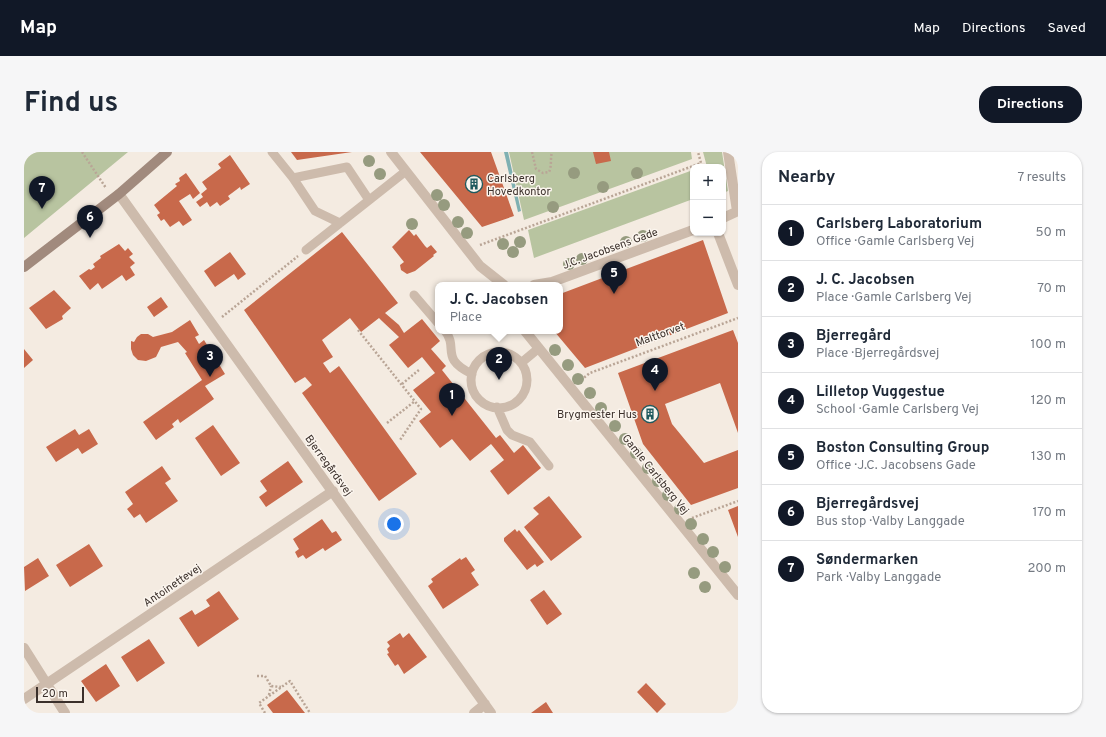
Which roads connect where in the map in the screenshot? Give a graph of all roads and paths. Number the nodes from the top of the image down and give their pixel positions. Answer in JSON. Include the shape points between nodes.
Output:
{"nodes":[{"id":1,"x":82,"y":152,"type":"edge"},
{"id":2,"x":167,"y":152,"type":"edge"},
{"id":3,"x":272,"y":152,"type":"edge"},
{"id":4,"x":391,"y":152,"type":"edge"},
{"id":5,"x":532,"y":152,"type":"edge"},
{"id":6,"x":552,"y":152,"type":"edge"},
{"id":7,"x":698,"y":152,"type":"edge"},
{"id":8,"x":728,"y":152,"type":"edge"},
{"id":9,"x":406,"y":171,"type":"junction"},
{"id":10,"x":293,"y":178,"type":"junction"},
{"id":11,"x":116,"y":196,"type":"junction"},
{"id":12,"x":369,"y":200,"type":"junction"},
{"id":13,"x":738,"y":211,"type":"edge"},
{"id":14,"x":726,"y":217,"type":"edge"},
{"id":15,"x":340,"y":222,"type":"junction"},
{"id":16,"x":690,"y":231,"type":"edge"},
{"id":17,"x":719,"y":236,"type":"edge"},
{"id":18,"x":306,"y":250,"type":"joint"},
{"id":19,"x":468,"y":250,"type":"junction"},
{"id":20,"x":24,"y":267,"type":"edge"},
{"id":21,"x":499,"y":282,"type":"edge"},
{"id":22,"x":552,"y":282,"type":"edge"},
{"id":23,"x":738,"y":285,"type":"edge"},
{"id":24,"x":414,"y":295,"type":"dead end"},
{"id":25,"x":738,"y":318,"type":"edge"},
{"id":26,"x":435,"y":320,"type":"edge"},
{"id":27,"x":213,"y":324,"type":"junction"},
{"id":28,"x":358,"y":330,"type":"dead end"},
{"id":29,"x":447,"y":334,"type":"edge"},
{"id":30,"x":527,"y":334,"type":"edge"},
{"id":31,"x":539,"y":348,"type":"junction"},
{"id":32,"x":521,"y":363,"type":"junction"},
{"id":33,"x":420,"y":369,"type":"dead end"},
{"id":34,"x":590,"y":373,"type":"dead end"},
{"id":35,"x":472,"y":374,"type":"junction"},
{"id":36,"x":402,"y":384,"type":"junction"},
{"id":37,"x":415,"y":401,"type":"junction"},
{"id":38,"x":497,"y":407,"type":"junction"},
{"id":39,"x":387,"y":423,"type":"dead end"},
{"id":40,"x":400,"y":440,"type":"dead end"},
{"id":41,"x":548,"y":466,"type":"dead end"},
{"id":42,"x":333,"y":491,"type":"junction"},
{"id":43,"x":738,"y":501,"type":"edge"},
{"id":44,"x":698,"y":516,"type":"dead end"},
{"id":45,"x":738,"y":595,"type":"edge"},
{"id":46,"x":24,"y":648,"type":"edge"},
{"id":47,"x":257,"y":676,"type":"dead end"},
{"id":48,"x":46,"y":684,"type":"junction"},
{"id":49,"x":271,"y":686,"type":"junction"},
{"id":50,"x":281,"y":687,"type":"junction"},
{"id":51,"x":270,"y":696,"type":"junction"},
{"id":52,"x":24,"y":699,"type":"edge"},
{"id":53,"x":488,"y":709,"type":"edge"},
{"id":54,"x":65,"y":713,"type":"edge"},
{"id":55,"x":265,"y":713,"type":"edge"},
{"id":56,"x":310,"y":713,"type":"edge"},
{"id":57,"x":474,"y":713,"type":"edge"}],
"edges":[{"from":1,"to":11,"type":"path","via":[[98,179]]},
{"from":2,"to":11,"type":"street"},
{"from":3,"to":10,"type":"lane"},
{"from":4,"to":9,"type":"street"},
{"from":5,"to":6,"type":"path","via":[[536,169],[544,173],[549,172]]},
{"from":7,"to":19,"type":"path","via":[[701,163]]},
{"from":8,"to":13,"type":"street"},
{"from":9,"to":12,"type":"lane"},
{"from":9,"to":19,"type":"street"},
{"from":10,"to":12,"type":"lane","via":[[347,167]]},
{"from":10,"to":15,"type":"lane","via":[[315,211]]},
{"from":11,"to":20,"type":"street"},
{"from":11,"to":27,"type":"street","name":"Bjerregårdsvej"},
{"from":12,"to":15,"type":"lane"},
{"from":13,"to":14,"type":"street"},
{"from":15,"to":18,"type":"lane"},
{"from":16,"to":22,"type":"street","name":"J.C. Jacobsens Gade"},
{"from":17,"to":23,"type":"street"},
{"from":18,"to":27,"type":"path"},
{"from":19,"to":21,"type":"street","via":[[480,266]]},
{"from":24,"to":26,"type":"lane"},
{"from":25,"to":34,"type":"path","name":"Malttorvet"},
{"from":27,"to":42,"type":"street","name":"Bjerregårdsvej"},
{"from":28,"to":36,"type":"path"},
{"from":29,"to":35,"type":"lane","via":[[455,363]]},
{"from":30,"to":31,"type":"street","name":"Gamle Carlsberg Vej"},
{"from":31,"to":32,"type":"lane"},
{"from":31,"to":45,"type":"street","name":"Gamle Carlsberg Vej"},
{"from":32,"to":35,"type":"lane","via":[[508,354],[493,353],[479,361]]},
{"from":32,"to":38,"type":"lane","via":[[527,378],[523,393],[512,404]]},
{"from":33,"to":36,"type":"path"},
{"from":35,"to":38,"type":"lane","via":[[471,382],[477,397],[482,402]]},
{"from":36,"to":37,"type":"path"},
{"from":37,"to":39,"type":"path"},
{"from":37,"to":40,"type":"path","via":[[421,409]]},
{"from":38,"to":41,"type":"lane","via":[[507,430],[512,435],[530,442]]},
{"from":42,"to":48,"type":"street","name":"Antoinettevej"},
{"from":42,"to":53,"type":"street","name":"Bjerregårdsvej"},
{"from":43,"to":44,"type":"path"},
{"from":46,"to":48,"type":"street"},
{"from":47,"to":49,"type":"path","via":[[264,676]]},
{"from":48,"to":52,"type":"street","name":"Antoinettevej"},
{"from":48,"to":54,"type":"street"},
{"from":49,"to":50,"type":"path"},
{"from":49,"to":51,"type":"path"},
{"from":50,"to":51,"type":"path"},
{"from":50,"to":56,"type":"path","via":[[290,681]]},
{"from":51,"to":55,"type":"path","via":[[259,703]]},
{"from":53,"to":57,"type":"street"}]}
